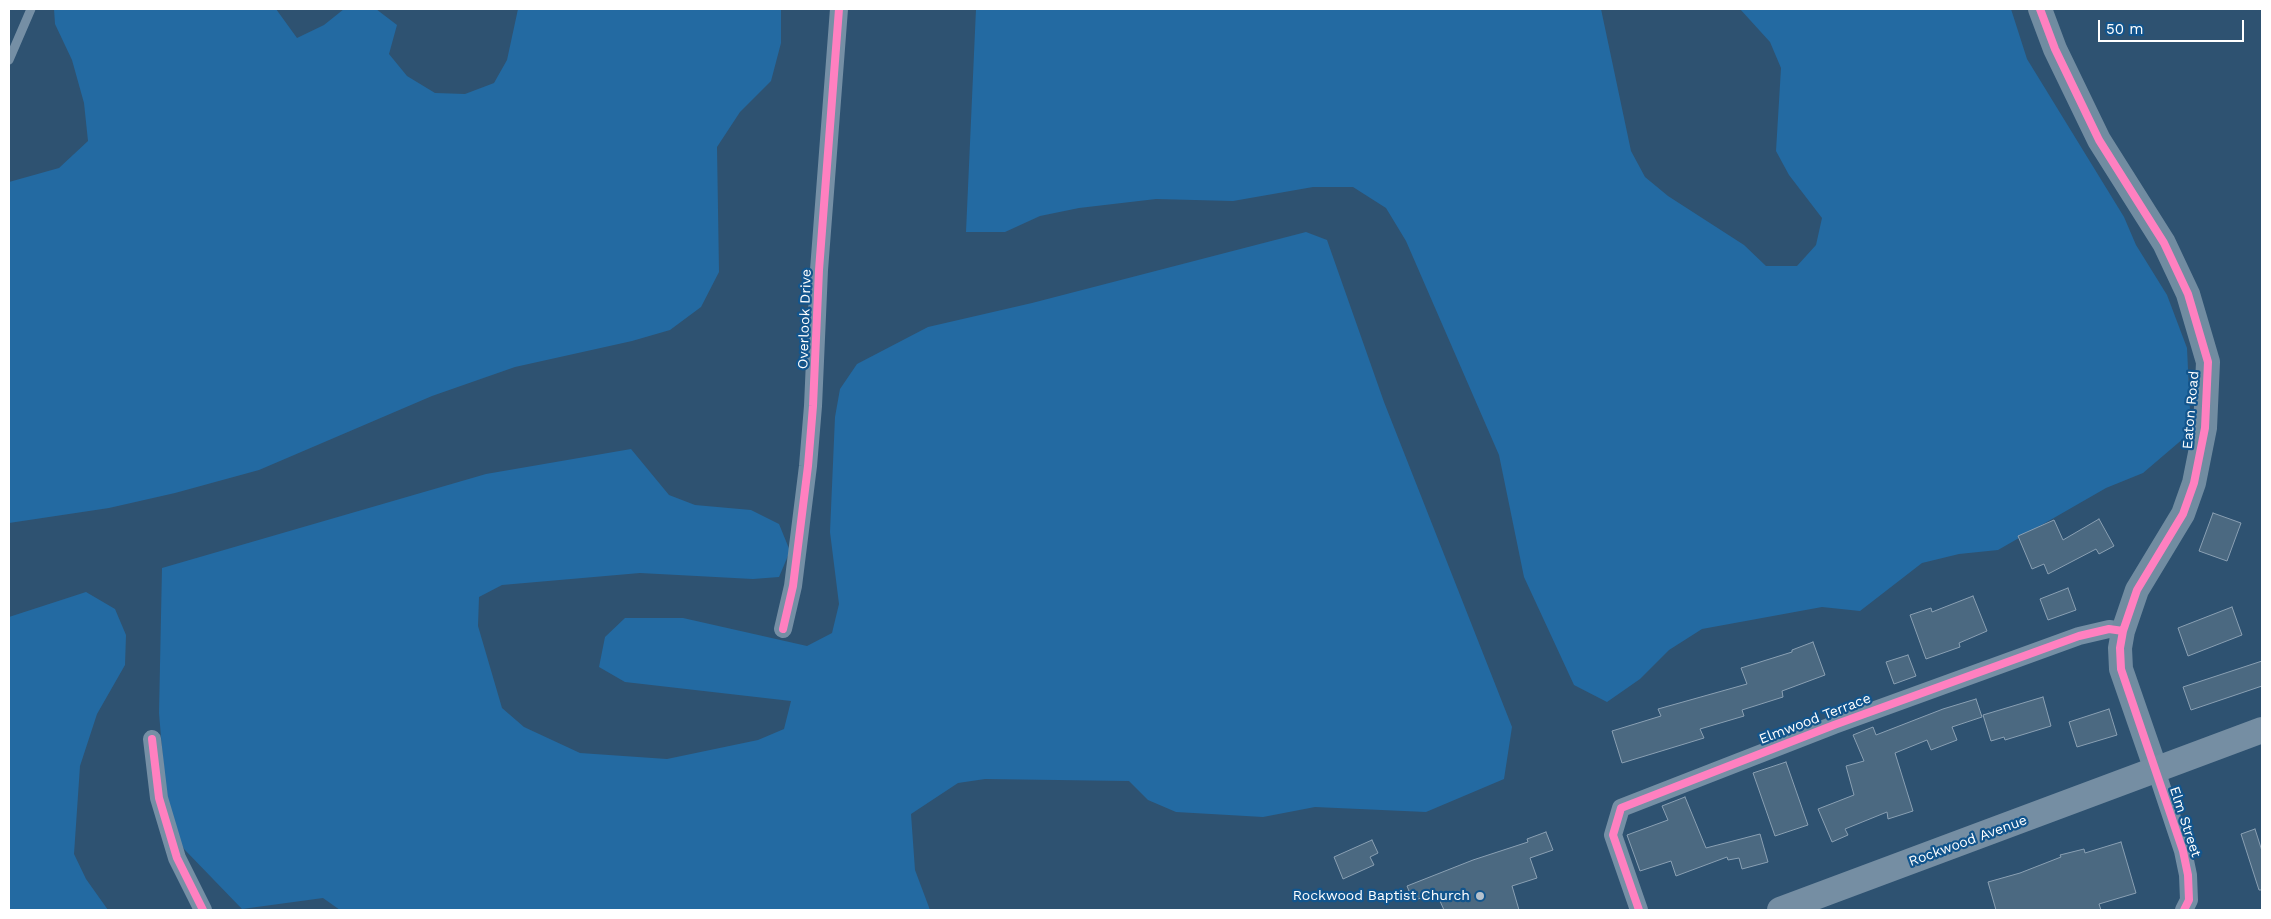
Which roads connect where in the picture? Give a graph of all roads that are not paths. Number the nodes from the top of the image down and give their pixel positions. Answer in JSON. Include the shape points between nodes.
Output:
{"nodes":[{"id":1,"x":30,"y":9,"type":"edge"},
{"id":2,"x":839,"y":9,"type":"edge"},
{"id":3,"x":2040,"y":9,"type":"edge"},
{"id":4,"x":9,"y":60,"type":"edge"},
{"id":5,"x":783,"y":629,"type":"dead end"},
{"id":6,"x":2123,"y":631,"type":"junction"},
{"id":7,"x":2262,"y":730,"type":"edge"},
{"id":8,"x":152,"y":739,"type":"dead end"},
{"id":9,"x":2156,"y":770,"type":"junction"},
{"id":10,"x":203,"y":910,"type":"edge"},
{"id":11,"x":1639,"y":910,"type":"edge"},
{"id":12,"x":1780,"y":910,"type":"edge"},
{"id":13,"x":2184,"y":910,"type":"edge"}],
"edges":[{"from":1,"to":4,"type":"lane"},
{"from":2,"to":5,"type":"street","name":"Overlook Drive","via":[[819,270],[814,406],[793,586]]},
{"from":3,"to":6,"type":"street","name":"Eaton Road","via":[[2099,140],[2164,243],[2188,294],[2208,362],[2205,428],[2194,483],[2183,514],[2137,590]]},
{"from":6,"to":9,"type":"street","name":"Eaton Road","via":[[2121,669]]},
{"from":6,"to":11,"type":"street","name":"Elmwood Terrace","via":[[2109,629],[2079,636],[1834,725],[1621,808],[1614,835]]},
{"from":7,"to":9,"type":"main road","name":"Rockwood Avenue"},
{"from":8,"to":10,"type":"street","via":[[159,798],[177,858]]},
{"from":9,"to":12,"type":"main road","name":"Rockwood Avenue"},
{"from":9,"to":13,"type":"street","name":"Elm Street","via":[[2188,875],[2190,900]]}]}
